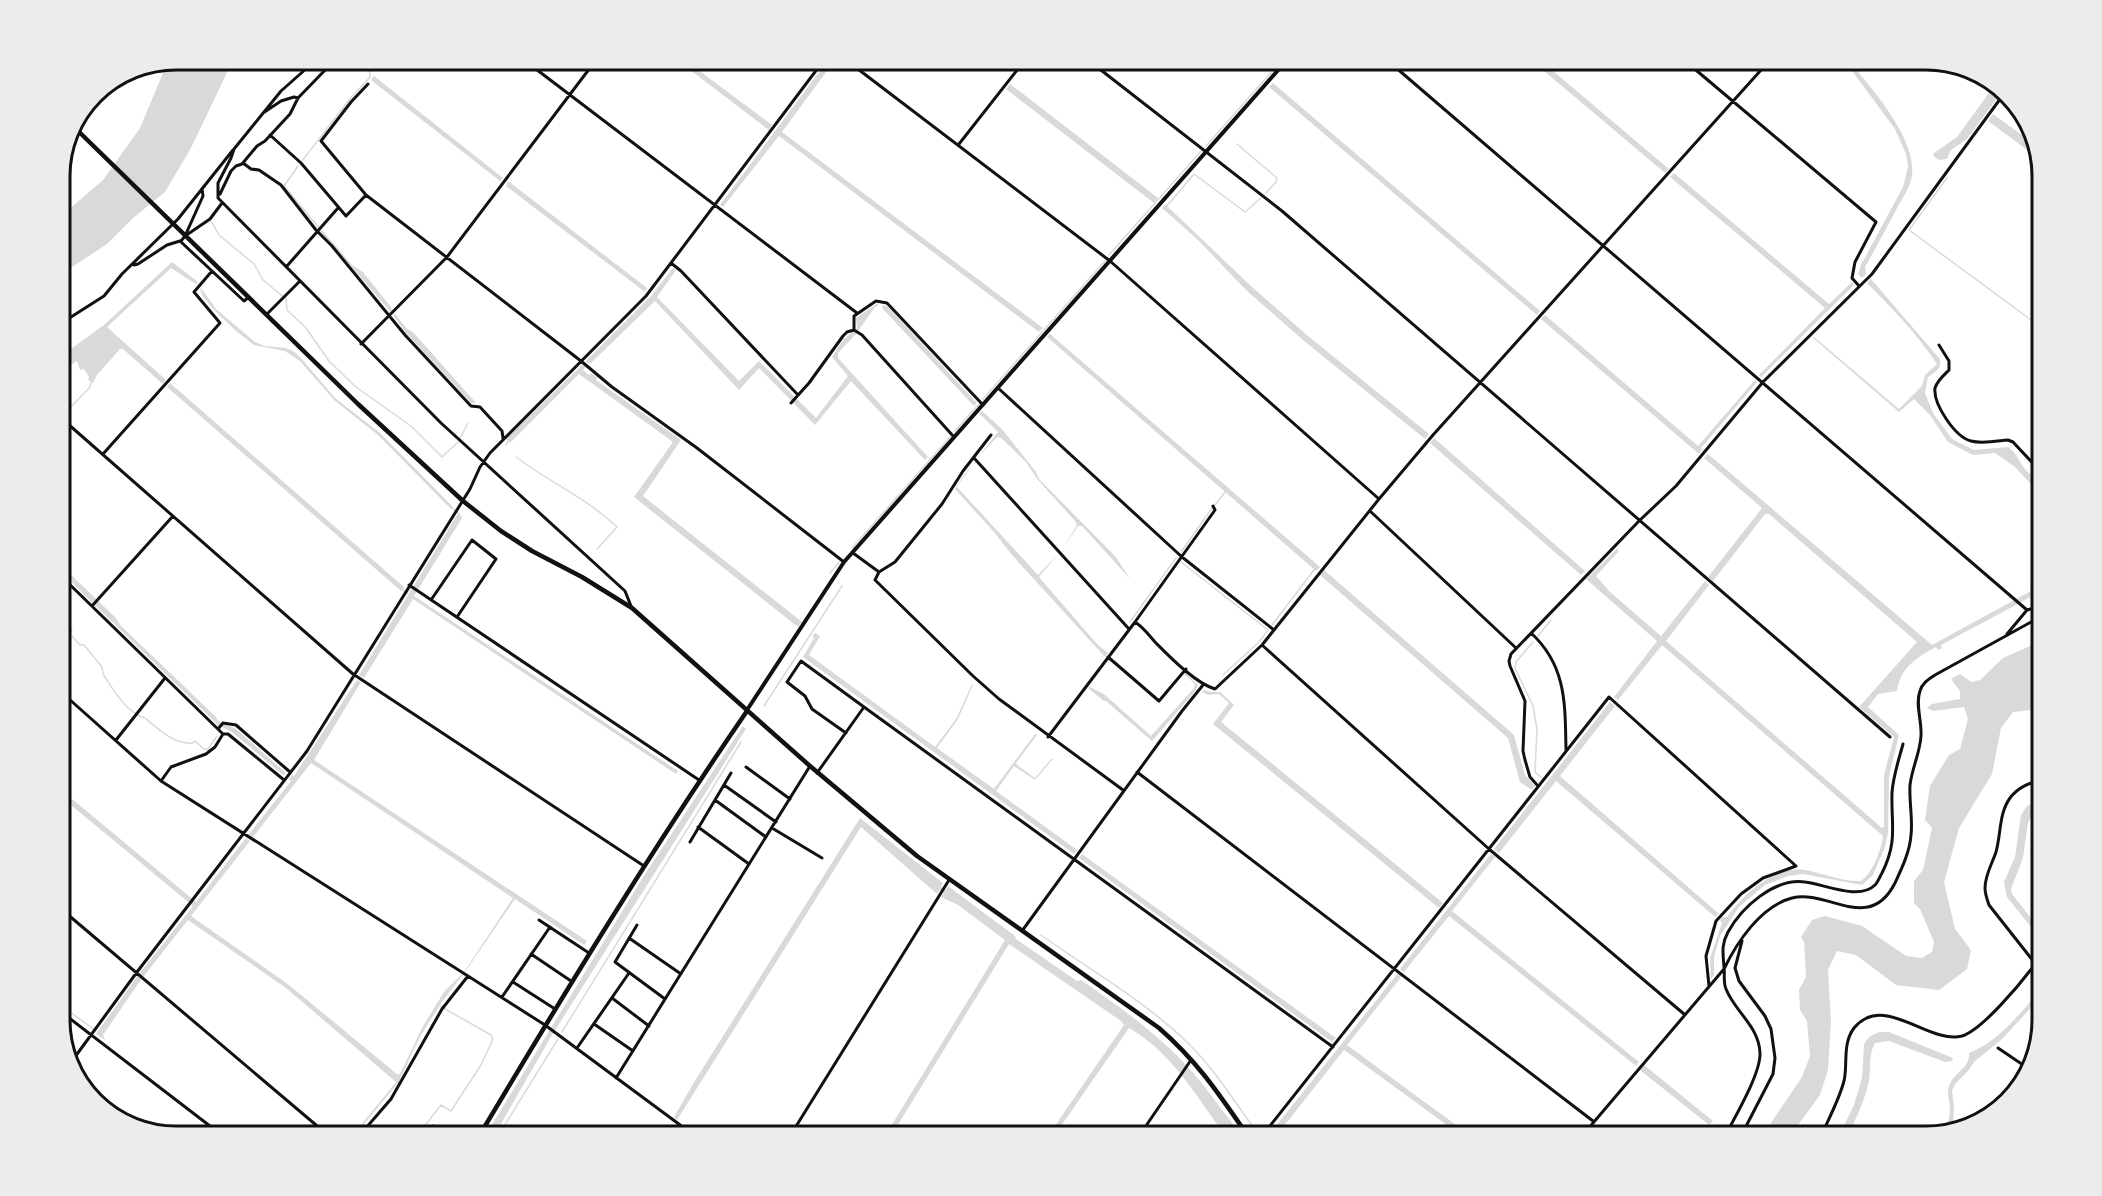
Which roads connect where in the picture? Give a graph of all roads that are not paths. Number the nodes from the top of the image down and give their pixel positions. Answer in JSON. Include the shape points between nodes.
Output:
{"nodes":[{"id":1,"x":305,"y":70,"type":"edge"},
{"id":2,"x":325,"y":70,"type":"edge"},
{"id":3,"x":538,"y":70,"type":"edge"},
{"id":4,"x":588,"y":70,"type":"edge"},
{"id":5,"x":816,"y":70,"type":"edge"},
{"id":6,"x":859,"y":70,"type":"edge"},
{"id":7,"x":1017,"y":70,"type":"edge"},
{"id":8,"x":1101,"y":70,"type":"edge"},
{"id":9,"x":1278,"y":70,"type":"edge"},
{"id":10,"x":1399,"y":70,"type":"edge"},
{"id":11,"x":1696,"y":70,"type":"edge"},
{"id":12,"x":1761,"y":70,"type":"edge"},
{"id":13,"x":368,"y":84,"type":"dead end"},
{"id":14,"x":570,"y":94,"type":"junction"},
{"id":15,"x":298,"y":98,"type":"junction"},
{"id":16,"x":2000,"y":100,"type":"edge"},
{"id":17,"x":1733,"y":101,"type":"junction"},
{"id":18,"x":262,"y":112,"type":"junction"},
{"id":19,"x":80,"y":133,"type":"edge"},
{"id":20,"x":270,"y":135,"type":"junction"},
{"id":21,"x":959,"y":144,"type":"junction"},
{"id":22,"x":234,"y":149,"type":"junction"},
{"id":23,"x":1207,"y":152,"type":"junction"},
{"id":24,"x":243,"y":163,"type":"junction"},
{"id":25,"x":202,"y":189,"type":"junction"},
{"id":26,"x":366,"y":195,"type":"junction"},
{"id":27,"x":218,"y":198,"type":"junction"},
{"id":28,"x":222,"y":203,"type":"junction"},
{"id":29,"x":715,"y":204,"type":"junction"},
{"id":30,"x":338,"y":208,"type":"junction"},
{"id":31,"x":316,"y":230,"type":"junction"},
{"id":32,"x":185,"y":236,"type":"junction"},
{"id":33,"x":180,"y":241,"type":"junction"},
{"id":34,"x":1603,"y":246,"type":"junction"},
{"id":35,"x":447,"y":257,"type":"junction"},
{"id":36,"x":1110,"y":261,"type":"junction"},
{"id":37,"x":671,"y":263,"type":"junction"},
{"id":38,"x":133,"y":265,"type":"junction"},
{"id":39,"x":286,"y":266,"type":"junction"},
{"id":40,"x":213,"y":271,"type":"junction"},
{"id":41,"x":299,"y":282,"type":"junction"},
{"id":42,"x":1859,"y":286,"type":"junction"},
{"id":43,"x":249,"y":297,"type":"junction"},
{"id":44,"x":857,"y":313,"type":"junction"},
{"id":45,"x":267,"y":314,"type":"junction"},
{"id":46,"x":390,"y":316,"type":"junction"},
{"id":47,"x":71,"y":317,"type":"edge"},
{"id":48,"x":854,"y":330,"type":"junction"},
{"id":49,"x":361,"y":344,"type":"junction"},
{"id":50,"x":1939,"y":345,"type":"dead end"},
{"id":51,"x":581,"y":361,"type":"junction"},
{"id":52,"x":1763,"y":382,"type":"junction"},
{"id":53,"x":1481,"y":383,"type":"junction"},
{"id":54,"x":998,"y":387,"type":"junction"},
{"id":55,"x":798,"y":395,"type":"junction"},
{"id":56,"x":791,"y":404,"type":"dead end"},
{"id":57,"x":983,"y":405,"type":"junction"},
{"id":58,"x":71,"y":426,"type":"edge"},
{"id":59,"x":992,"y":435,"type":"dead end"},
{"id":60,"x":954,"y":437,"type":"junction"},
{"id":61,"x":503,"y":439,"type":"junction"},
{"id":62,"x":103,"y":454,"type":"junction"},
{"id":63,"x":974,"y":458,"type":"junction"},
{"id":64,"x":483,"y":462,"type":"junction"},
{"id":65,"x":2031,"y":462,"type":"edge"},
{"id":66,"x":1379,"y":499,"type":"junction"},
{"id":67,"x":463,"y":501,"type":"junction"},
{"id":68,"x":1214,"y":508,"type":"dead end"},
{"id":69,"x":1370,"y":511,"type":"junction"},
{"id":70,"x":174,"y":516,"type":"junction"},
{"id":71,"x":1640,"y":521,"type":"junction"},
{"id":72,"x":853,"y":552,"type":"junction"},
{"id":73,"x":1182,"y":557,"type":"junction"},
{"id":74,"x":844,"y":562,"type":"junction"},
{"id":75,"x":879,"y":572,"type":"junction"},
{"id":76,"x":71,"y":586,"type":"edge"},
{"id":77,"x":411,"y":586,"type":"junction"},
{"id":78,"x":431,"y":600,"type":"junction"},
{"id":79,"x":92,"y":606,"type":"junction"},
{"id":80,"x":632,"y":608,"type":"junction"},
{"id":81,"x":2032,"y":609,"type":"edge"},
{"id":82,"x":2027,"y":610,"type":"junction"},
{"id":83,"x":457,"y":617,"type":"junction"},
{"id":84,"x":2032,"y":621,"type":"edge"},
{"id":85,"x":1135,"y":622,"type":"junction"},
{"id":86,"x":1129,"y":629,"type":"junction"},
{"id":87,"x":1274,"y":630,"type":"junction"},
{"id":88,"x":1531,"y":633,"type":"junction"},
{"id":89,"x":2007,"y":634,"type":"junction"},
{"id":90,"x":1262,"y":645,"type":"junction"},
{"id":91,"x":1516,"y":648,"type":"junction"},
{"id":92,"x":1108,"y":657,"type":"junction"},
{"id":93,"x":1186,"y":669,"type":"junction"},
{"id":94,"x":355,"y":675,"type":"junction"},
{"id":95,"x":165,"y":677,"type":"junction"},
{"id":96,"x":1203,"y":685,"type":"junction"},
{"id":97,"x":71,"y":701,"type":"edge"},
{"id":98,"x":864,"y":707,"type":"junction"},
{"id":99,"x":747,"y":711,"type":"junction"},
{"id":100,"x":218,"y":729,"type":"junction"},
{"id":101,"x":846,"y":733,"type":"junction"},
{"id":102,"x":223,"y":734,"type":"junction"},
{"id":103,"x":1048,"y":737,"type":"junction"},
{"id":104,"x":1890,"y":737,"type":"dead end"},
{"id":105,"x":116,"y":740,"type":"junction"},
{"id":106,"x":1903,"y":744,"type":"dead end"},
{"id":107,"x":1566,"y":752,"type":"junction"},
{"id":108,"x":746,"y":766,"type":"dead end"},
{"id":109,"x":810,"y":766,"type":"junction"},
{"id":110,"x":290,"y":772,"type":"junction"},
{"id":111,"x":1137,"y":772,"type":"junction"},
{"id":112,"x":731,"y":773,"type":"dead end"},
{"id":113,"x":817,"y":773,"type":"junction"},
{"id":114,"x":284,"y":780,"type":"junction"},
{"id":115,"x":699,"y":780,"type":"junction"},
{"id":116,"x":161,"y":781,"type":"junction"},
{"id":117,"x":2032,"y":782,"type":"edge"},
{"id":118,"x":724,"y":785,"type":"junction"},
{"id":119,"x":1539,"y":786,"type":"junction"},
{"id":120,"x":1123,"y":790,"type":"junction"},
{"id":121,"x":790,"y":799,"type":"junction"},
{"id":122,"x":715,"y":800,"type":"junction"},
{"id":123,"x":776,"y":822,"type":"junction"},
{"id":124,"x":698,"y":827,"type":"junction"},
{"id":125,"x":772,"y":828,"type":"junction"},
{"id":126,"x":245,"y":834,"type":"junction"},
{"id":127,"x":766,"y":837,"type":"junction"},
{"id":128,"x":690,"y":842,"type":"dead end"},
{"id":129,"x":1489,"y":849,"type":"junction"},
{"id":130,"x":822,"y":858,"type":"dead end"},
{"id":131,"x":1074,"y":859,"type":"junction"},
{"id":132,"x":749,"y":864,"type":"junction"},
{"id":133,"x":644,"y":867,"type":"junction"},
{"id":134,"x":949,"y":880,"type":"junction"},
{"id":135,"x":71,"y":917,"type":"edge"},
{"id":136,"x":539,"y":920,"type":"dead end"},
{"id":137,"x":637,"y":925,"type":"dead end"},
{"id":138,"x":550,"y":927,"type":"junction"},
{"id":139,"x":1022,"y":931,"type":"junction"},
{"id":140,"x":629,"y":938,"type":"junction"},
{"id":141,"x":1743,"y":939,"type":"junction"},
{"id":142,"x":589,"y":953,"type":"junction"},
{"id":143,"x":531,"y":954,"type":"junction"},
{"id":144,"x":2032,"y":959,"type":"edge"},
{"id":145,"x":1395,"y":968,"type":"junction"},
{"id":146,"x":2032,"y":968,"type":"edge"},
{"id":147,"x":1724,"y":969,"type":"junction"},
{"id":148,"x":137,"y":972,"type":"junction"},
{"id":149,"x":629,"y":973,"type":"junction"},
{"id":150,"x":681,"y":974,"type":"junction"},
{"id":151,"x":467,"y":975,"type":"junction"},
{"id":152,"x":571,"y":981,"type":"junction"},
{"id":153,"x":513,"y":982,"type":"junction"},
{"id":154,"x":1709,"y":987,"type":"junction"},
{"id":155,"x":502,"y":997,"type":"junction"},
{"id":156,"x":612,"y":998,"type":"junction"},
{"id":157,"x":665,"y":999,"type":"junction"},
{"id":158,"x":555,"y":1009,"type":"junction"},
{"id":159,"x":1684,"y":1014,"type":"junction"},
{"id":160,"x":71,"y":1019,"type":"edge"},
{"id":161,"x":594,"y":1024,"type":"junction"},
{"id":162,"x":546,"y":1026,"type":"junction"},
{"id":163,"x":649,"y":1026,"type":"junction"},
{"id":164,"x":93,"y":1034,"type":"junction"},
{"id":165,"x":1333,"y":1047,"type":"junction"},
{"id":166,"x":576,"y":1048,"type":"junction"},
{"id":167,"x":1998,"y":1048,"type":"dead end"},
{"id":168,"x":633,"y":1051,"type":"junction"},
{"id":169,"x":76,"y":1055,"type":"edge"},
{"id":170,"x":1192,"y":1059,"type":"junction"},
{"id":171,"x":2021,"y":1064,"type":"edge"},
{"id":172,"x":616,"y":1078,"type":"junction"},
{"id":173,"x":1593,"y":1121,"type":"junction"},
{"id":174,"x":211,"y":1126,"type":"edge"},
{"id":175,"x":317,"y":1126,"type":"edge"},
{"id":176,"x":366,"y":1126,"type":"edge"},
{"id":177,"x":485,"y":1126,"type":"edge"},
{"id":178,"x":681,"y":1126,"type":"edge"},
{"id":179,"x":796,"y":1126,"type":"edge"},
{"id":180,"x":1146,"y":1126,"type":"edge"},
{"id":181,"x":1241,"y":1126,"type":"edge"},
{"id":182,"x":1270,"y":1126,"type":"edge"},
{"id":183,"x":1589,"y":1126,"type":"edge"},
{"id":184,"x":1730,"y":1126,"type":"edge"},
{"id":185,"x":1747,"y":1126,"type":"edge"},
{"id":186,"x":1825,"y":1126,"type":"edge"}],
"edges":[{"from":1,"to":18,"type":"street"},
{"from":2,"to":15,"type":"street"},
{"from":3,"to":14,"type":"street"},
{"from":4,"to":14,"type":"street"},
{"from":5,"to":29,"type":"street"},
{"from":6,"to":21,"type":"street"},
{"from":7,"to":21,"type":"street"},
{"from":8,"to":23,"type":"street"},
{"from":9,"to":23,"type":"street"},
{"from":10,"to":34,"type":"street"},
{"from":11,"to":17,"type":"street"},
{"from":12,"to":17,"type":"street"},
{"from":13,"to":26,"type":"street","via":[[321,141]]},
{"from":14,"to":29,"type":"street"},
{"from":14,"to":35,"type":"street"},
{"from":15,"to":18,"type":"street","via":[[281,101]]},
{"from":15,"to":20,"type":"street","via":[[290,114]]},
{"from":16,"to":42,"type":"street","via":[[1872,274]]},
{"from":17,"to":34,"type":"street"},
{"from":17,"to":42,"type":"street","via":[[1876,222],[1853,266],[1852,278]]},
{"from":18,"to":22,"type":"street"},
{"from":19,"to":43,"type":"main road"},
{"from":20,"to":24,"type":"street"},
{"from":20,"to":30,"type":"street","via":[[301,163]]},
{"from":21,"to":36,"type":"street"},
{"from":22,"to":25,"type":"street"},
{"from":22,"to":27,"type":"street","via":[[218,183]]},
{"from":23,"to":36,"type":"street"},
{"from":23,"to":53,"type":"street"},
{"from":24,"to":27,"type":"street","via":[[227,176]]},
{"from":24,"to":31,"type":"street","via":[[281,185]]},
{"from":25,"to":32,"type":"street","via":[[203,196]]},
{"from":25,"to":38,"type":"street"},
{"from":26,"to":30,"type":"street","via":[[346,216]]},
{"from":26,"to":35,"type":"street"},
{"from":27,"to":28,"type":"street"},
{"from":28,"to":32,"type":"street","via":[[210,219]]},
{"from":28,"to":39,"type":"street"},
{"from":29,"to":37,"type":"street"},
{"from":29,"to":44,"type":"street"},
{"from":30,"to":31,"type":"street"},
{"from":31,"to":39,"type":"street"},
{"from":31,"to":46,"type":"street"},
{"from":32,"to":33,"type":"street"},
{"from":33,"to":38,"type":"street"},
{"from":33,"to":40,"type":"street"},
{"from":34,"to":52,"type":"street"},
{"from":34,"to":53,"type":"street"},
{"from":35,"to":46,"type":"street"},
{"from":35,"to":51,"type":"street"},
{"from":36,"to":54,"type":"street"},
{"from":36,"to":66,"type":"street"},
{"from":37,"to":51,"type":"street","via":[[646,296]]},
{"from":37,"to":55,"type":"street"},
{"from":38,"to":47,"type":"street","via":[[104,296]]},
{"from":39,"to":41,"type":"street"},
{"from":40,"to":43,"type":"street","via":[[244,301]]},
{"from":40,"to":62,"type":"street","via":[[194,292],[220,323]]},
{"from":41,"to":45,"type":"street"},
{"from":41,"to":49,"type":"street"},
{"from":42,"to":52,"type":"street"},
{"from":43,"to":45,"type":"main road"},
{"from":44,"to":48,"type":"street"},
{"from":44,"to":57,"type":"street","via":[[876,301],[887,303]]},
{"from":45,"to":67,"type":"main road"},
{"from":46,"to":49,"type":"street"},
{"from":46,"to":61,"type":"street","via":[[471,406],[480,407],[502,431]]},
{"from":48,"to":55,"type":"street","via":[[843,336]]},
{"from":48,"to":60,"type":"street"},
{"from":49,"to":64,"type":"street"},
{"from":50,"to":65,"type":"street","via":[[1949,361],[1949,370],[1938,381],[1935,397],[1949,423],[1971,441],[2013,442]]},
{"from":51,"to":61,"type":"street"},
{"from":51,"to":74,"type":"street"},
{"from":52,"to":71,"type":"street","via":[[1676,486]]},
{"from":52,"to":82,"type":"street"},
{"from":53,"to":66,"type":"street"},
{"from":53,"to":71,"type":"street"},
{"from":54,"to":57,"type":"street"},
{"from":54,"to":73,"type":"street"},
{"from":55,"to":56,"type":"street"},
{"from":57,"to":60,"type":"street"},
{"from":58,"to":62,"type":"street"},
{"from":59,"to":63,"type":"street"},
{"from":60,"to":72,"type":"street"},
{"from":61,"to":64,"type":"street"},
{"from":62,"to":70,"type":"street"},
{"from":63,"to":75,"type":"street","via":[[894,562]]},
{"from":63,"to":86,"type":"street"},
{"from":64,"to":67,"type":"street"},
{"from":64,"to":80,"type":"street","via":[[625,591]]},
{"from":66,"to":69,"type":"street"},
{"from":67,"to":77,"type":"street"},
{"from":67,"to":80,"type":"main road","via":[[532,551]]},
{"from":68,"to":73,"type":"street"},
{"from":69,"to":87,"type":"street"},
{"from":69,"to":91,"type":"street"},
{"from":70,"to":79,"type":"street"},
{"from":70,"to":94,"type":"street"},
{"from":71,"to":88,"type":"street"},
{"from":71,"to":104,"type":"street"},
{"from":72,"to":74,"type":"street"},
{"from":72,"to":75,"type":"street"},
{"from":73,"to":85,"type":"street"},
{"from":73,"to":87,"type":"street"},
{"from":74,"to":99,"type":"street"},
{"from":75,"to":103,"type":"street","via":[[875,580],[965,668]]},
{"from":76,"to":79,"type":"street"},
{"from":77,"to":78,"type":"street"},
{"from":77,"to":94,"type":"street"},
{"from":78,"to":83,"type":"street"},
{"from":78,"to":83,"type":"street","via":[[472,540],[496,559]]},
{"from":79,"to":95,"type":"street"},
{"from":80,"to":99,"type":"main road"},
{"from":81,"to":82,"type":"street"},
{"from":82,"to":89,"type":"street"},
{"from":83,"to":115,"type":"street"},
{"from":84,"to":89,"type":"street"},
{"from":85,"to":86,"type":"street"},
{"from":85,"to":93,"type":"street"},
{"from":86,"to":92,"type":"street"},
{"from":87,"to":90,"type":"street"},
{"from":88,"to":91,"type":"street"},
{"from":88,"to":107,"type":"street","via":[[1545,648],[1563,688]]},
{"from":89,"to":141,"type":"street","via":[[1927,680],[1919,692],[1921,739],[1910,783],[1911,837],[1888,894],[1872,905],[1859,907],[1790,898],[1765,914]]},
{"from":90,"to":96,"type":"street","via":[[1215,689]]},
{"from":90,"to":129,"type":"street"},
{"from":91,"to":119,"type":"street","via":[[1509,661],[1525,701],[1525,760],[1530,777]]},
{"from":92,"to":93,"type":"street","via":[[1159,701]]},
{"from":92,"to":103,"type":"street"},
{"from":93,"to":96,"type":"street"},
{"from":94,"to":110,"type":"street"},
{"from":94,"to":133,"type":"street"},
{"from":95,"to":100,"type":"street"},
{"from":95,"to":105,"type":"street"},
{"from":96,"to":111,"type":"street"},
{"from":97,"to":105,"type":"street"},
{"from":98,"to":101,"type":"street"},
{"from":98,"to":101,"type":"street","via":[[801,662],[787,682],[805,696],[812,708]]},
{"from":98,"to":131,"type":"street"},
{"from":99,"to":109,"type":"main road"},
{"from":99,"to":115,"type":"main road"},
{"from":100,"to":102,"type":"street"},
{"from":100,"to":110,"type":"street","via":[[223,723],[236,725]]},
{"from":101,"to":113,"type":"street"},
{"from":102,"to":114,"type":"street","via":[[228,734]]},
{"from":102,"to":116,"type":"street","via":[[206,754],[171,767]]},
{"from":103,"to":120,"type":"street"},
{"from":105,"to":116,"type":"street"},
{"from":106,"to":147,"type":"street","via":[[1892,792],[1893,843],[1875,885],[1864,891],[1848,892],[1804,881],[1769,891],[1751,904],[1729,930],[1721,947]]},
{"from":107,"to":119,"type":"street"},
{"from":107,"to":154,"type":"street","via":[[1612,698],[1796,866],[1763,878],[1716,921],[1706,956]]},
{"from":108,"to":121,"type":"street"},
{"from":109,"to":113,"type":"main road"},
{"from":109,"to":121,"type":"street"},
{"from":110,"to":114,"type":"street"},
{"from":111,"to":120,"type":"street"},
{"from":111,"to":145,"type":"street"},
{"from":112,"to":118,"type":"street"},
{"from":113,"to":134,"type":"main road"},
{"from":114,"to":126,"type":"street"},
{"from":115,"to":133,"type":"main road"},
{"from":116,"to":126,"type":"street"},
{"from":117,"to":144,"type":"street","via":[[2006,804],[1986,878],[1985,897]]},
{"from":118,"to":122,"type":"street"},
{"from":118,"to":123,"type":"street"},
{"from":119,"to":129,"type":"street"},
{"from":120,"to":131,"type":"street"},
{"from":121,"to":123,"type":"street"},
{"from":122,"to":124,"type":"street"},
{"from":122,"to":127,"type":"street"},
{"from":123,"to":125,"type":"street"},
{"from":124,"to":128,"type":"street"},
{"from":124,"to":132,"type":"street"},
{"from":125,"to":127,"type":"street"},
{"from":125,"to":130,"type":"street"},
{"from":126,"to":148,"type":"street"},
{"from":126,"to":151,"type":"street"},
{"from":127,"to":132,"type":"street"},
{"from":129,"to":145,"type":"street"},
{"from":129,"to":159,"type":"street"},
{"from":131,"to":139,"type":"street"},
{"from":131,"to":165,"type":"street"},
{"from":132,"to":150,"type":"street"},
{"from":133,"to":142,"type":"main road"},
{"from":134,"to":139,"type":"main road"},
{"from":134,"to":179,"type":"street"},
{"from":135,"to":148,"type":"street"},
{"from":136,"to":138,"type":"street"},
{"from":137,"to":140,"type":"street"},
{"from":138,"to":142,"type":"street"},
{"from":138,"to":143,"type":"street"},
{"from":139,"to":170,"type":"main road","via":[[1159,1028]]},
{"from":140,"to":149,"type":"street","via":[[615,962]]},
{"from":140,"to":150,"type":"street"},
{"from":141,"to":147,"type":"street"},
{"from":141,"to":185,"type":"street","via":[[1735,968],[1739,981],[1771,1029],[1775,1058],[1773,1074]]},
{"from":142,"to":152,"type":"main road"},
{"from":143,"to":152,"type":"street"},
{"from":143,"to":153,"type":"street"},
{"from":145,"to":165,"type":"street"},
{"from":145,"to":173,"type":"street"},
{"from":146,"to":186,"type":"street","via":[[1994,1011],[1965,1035],[1949,1036],[1886,1016],[1858,1025],[1848,1041],[1844,1081]]},
{"from":147,"to":154,"type":"street"},
{"from":147,"to":184,"type":"street","via":[[1726,991],[1755,1032],[1760,1052],[1759,1069]]},
{"from":148,"to":164,"type":"street"},
{"from":148,"to":175,"type":"street"},
{"from":149,"to":156,"type":"street"},
{"from":149,"to":157,"type":"street"},
{"from":150,"to":157,"type":"street"},
{"from":151,"to":155,"type":"street"},
{"from":151,"to":176,"type":"street","via":[[443,1007],[400,1086]]},
{"from":152,"to":158,"type":"main road"},
{"from":153,"to":155,"type":"street"},
{"from":153,"to":158,"type":"street"},
{"from":154,"to":159,"type":"street"},
{"from":155,"to":162,"type":"street"},
{"from":156,"to":161,"type":"street"},
{"from":156,"to":163,"type":"street"},
{"from":157,"to":163,"type":"street"},
{"from":158,"to":162,"type":"main road"},
{"from":159,"to":173,"type":"street"},
{"from":160,"to":164,"type":"street"},
{"from":161,"to":166,"type":"street"},
{"from":161,"to":168,"type":"street"},
{"from":162,"to":166,"type":"street"},
{"from":162,"to":177,"type":"main road"},
{"from":163,"to":168,"type":"street"},
{"from":164,"to":169,"type":"street"},
{"from":164,"to":174,"type":"street"},
{"from":165,"to":182,"type":"street"},
{"from":166,"to":172,"type":"street"},
{"from":167,"to":171,"type":"street"},
{"from":168,"to":172,"type":"street"},
{"from":170,"to":180,"type":"street"},
{"from":170,"to":181,"type":"main road"},
{"from":172,"to":178,"type":"street"},
{"from":173,"to":183,"type":"street"}]}
